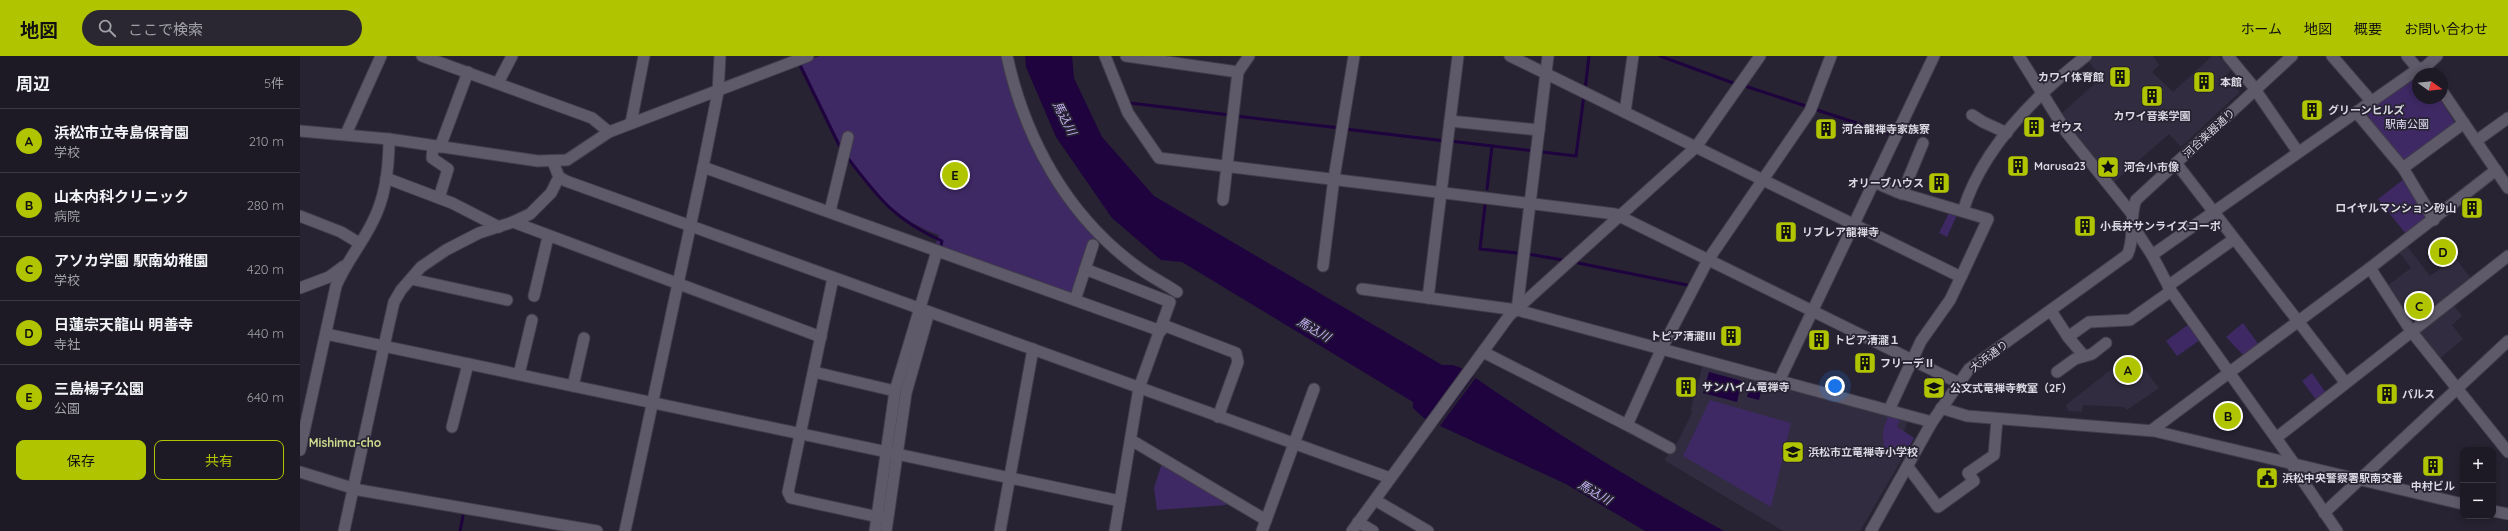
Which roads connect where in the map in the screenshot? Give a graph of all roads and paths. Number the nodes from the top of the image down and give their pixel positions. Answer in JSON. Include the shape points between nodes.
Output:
{"nodes":[{"id":1,"x":381,"y":56,"type":"edge"},
{"id":2,"x":422,"y":56,"type":"edge"},
{"id":3,"x":512,"y":56,"type":"edge"},
{"id":4,"x":644,"y":56,"type":"edge"},
{"id":5,"x":720,"y":56,"type":"edge"},
{"id":6,"x":808,"y":56,"type":"edge"},
{"id":7,"x":1007,"y":56,"type":"edge"},
{"id":8,"x":1105,"y":56,"type":"edge"},
{"id":9,"x":1126,"y":56,"type":"edge"},
{"id":10,"x":1240,"y":56,"type":"edge"},
{"id":11,"x":1250,"y":56,"type":"edge"},
{"id":12,"x":1354,"y":56,"type":"edge"},
{"id":13,"x":1458,"y":56,"type":"edge"},
{"id":14,"x":1510,"y":56,"type":"edge"},
{"id":15,"x":1548,"y":56,"type":"edge"},
{"id":16,"x":1633,"y":56,"type":"edge"},
{"id":17,"x":1760,"y":56,"type":"edge"},
{"id":18,"x":1831,"y":56,"type":"edge"},
{"id":19,"x":1934,"y":56,"type":"edge"},
{"id":20,"x":2020,"y":56,"type":"edge"},
{"id":21,"x":2086,"y":56,"type":"edge"},
{"id":22,"x":2228,"y":56,"type":"edge"},
{"id":23,"x":2292,"y":56,"type":"edge"},
{"id":24,"x":2332,"y":56,"type":"edge"},
{"id":25,"x":2407,"y":56,"type":"edge"},
{"id":26,"x":2437,"y":56,"type":"edge"},
{"id":27,"x":446,"y":60,"type":"edge"},
{"id":28,"x":2422,"y":68,"type":"edge"},
{"id":29,"x":2427,"y":68,"type":"edge"},
{"id":30,"x":468,"y":72,"type":"junction"},
{"id":31,"x":1238,"y":72,"type":"junction"},
{"id":32,"x":1546,"y":74,"type":"junction"},
{"id":33,"x":2412,"y":78,"type":"edge"},
{"id":34,"x":498,"y":83,"type":"junction"},
{"id":35,"x":2255,"y":89,"type":"junction"},
{"id":36,"x":718,"y":92,"type":"junction"},
{"id":37,"x":2041,"y":94,"type":"junction"},
{"id":38,"x":2448,"y":100,"type":"edge"},
{"id":39,"x":2372,"y":102,"type":"junction"},
{"id":40,"x":1625,"y":112,"type":"junction"},
{"id":41,"x":2357,"y":114,"type":"junction"},
{"id":42,"x":1972,"y":115,"type":"dead end"},
{"id":43,"x":2508,"y":118,"type":"edge"},
{"id":44,"x":1450,"y":121,"type":"junction"},
{"id":45,"x":631,"y":123,"type":"junction"},
{"id":46,"x":2464,"y":123,"type":"junction"},
{"id":47,"x":1539,"y":130,"type":"junction"},
{"id":48,"x":300,"y":131,"type":"edge"},
{"id":49,"x":609,"y":132,"type":"junction"},
{"id":50,"x":2008,"y":133,"type":"junction"},
{"id":51,"x":346,"y":134,"type":"junction"},
{"id":52,"x":848,"y":138,"type":"dead end"},
{"id":53,"x":389,"y":139,"type":"junction"},
{"id":54,"x":2476,"y":141,"type":"junction"},
{"id":55,"x":1923,"y":143,"type":"dead end"},
{"id":56,"x":437,"y":146,"type":"junction"},
{"id":57,"x":1696,"y":147,"type":"junction"},
{"id":58,"x":2298,"y":152,"type":"junction"},
{"id":59,"x":553,"y":162,"type":"junction"},
{"id":60,"x":2176,"y":163,"type":"junction"},
{"id":61,"x":1228,"y":165,"type":"junction"},
{"id":62,"x":703,"y":167,"type":"junction"},
{"id":63,"x":2403,"y":168,"type":"junction"},
{"id":64,"x":2496,"y":170,"type":"junction"},
{"id":65,"x":559,"y":177,"type":"junction"},
{"id":66,"x":386,"y":178,"type":"junction"},
{"id":67,"x":1334,"y":178,"type":"junction"},
{"id":68,"x":1763,"y":180,"type":"junction"},
{"id":69,"x":1874,"y":182,"type":"junction"},
{"id":70,"x":2508,"y":188,"type":"edge"},
{"id":71,"x":1441,"y":192,"type":"junction"},
{"id":72,"x":1902,"y":194,"type":"junction"},
{"id":73,"x":439,"y":198,"type":"junction"},
{"id":74,"x":1223,"y":200,"type":"dead end"},
{"id":75,"x":1530,"y":202,"type":"junction"},
{"id":76,"x":830,"y":211,"type":"junction"},
{"id":77,"x":1963,"y":211,"type":"junction"},
{"id":78,"x":2214,"y":212,"type":"junction"},
{"id":79,"x":300,"y":216,"type":"edge"},
{"id":80,"x":1620,"y":216,"type":"junction"},
{"id":81,"x":2131,"y":218,"type":"junction"},
{"id":82,"x":2434,"y":220,"type":"junction"},
{"id":83,"x":513,"y":222,"type":"junction"},
{"id":84,"x":690,"y":224,"type":"junction"},
{"id":85,"x":1852,"y":224,"type":"junction"},
{"id":86,"x":499,"y":227,"type":"junction"},
{"id":87,"x":548,"y":237,"type":"junction"},
{"id":88,"x":2234,"y":239,"type":"junction"},
{"id":89,"x":359,"y":243,"type":"junction"},
{"id":90,"x":1093,"y":246,"type":"dead end"},
{"id":91,"x":937,"y":251,"type":"junction"},
{"id":92,"x":2152,"y":255,"type":"junction"},
{"id":93,"x":2508,"y":256,"type":"edge"},
{"id":94,"x":1708,"y":260,"type":"junction"},
{"id":95,"x":345,"y":266,"type":"junction"},
{"id":96,"x":1323,"y":266,"type":"dead end"},
{"id":97,"x":2370,"y":268,"type":"junction"},
{"id":98,"x":1085,"y":269,"type":"junction"},
{"id":99,"x":411,"y":278,"type":"junction"},
{"id":100,"x":834,"y":278,"type":"junction"},
{"id":101,"x":1961,"y":278,"type":"junction"},
{"id":102,"x":677,"y":284,"type":"junction"},
{"id":103,"x":300,"y":288,"type":"edge"},
{"id":104,"x":1362,"y":289,"type":"dead end"},
{"id":105,"x":2170,"y":289,"type":"junction"},
{"id":106,"x":1177,"y":292,"type":"dead end"},
{"id":107,"x":534,"y":296,"type":"dead end"},
{"id":108,"x":1428,"y":298,"type":"junction"},
{"id":109,"x":507,"y":300,"type":"dead end"},
{"id":110,"x":1075,"y":300,"type":"junction"},
{"id":111,"x":1517,"y":310,"type":"junction"},
{"id":112,"x":1811,"y":310,"type":"junction"},
{"id":113,"x":924,"y":311,"type":"junction"},
{"id":114,"x":2051,"y":311,"type":"junction"},
{"id":115,"x":532,"y":320,"type":"dead end"},
{"id":116,"x":2298,"y":321,"type":"junction"},
{"id":117,"x":1162,"y":328,"type":"junction"},
{"id":118,"x":2411,"y":332,"type":"junction"},
{"id":119,"x":326,"y":334,"type":"junction"},
{"id":120,"x":821,"y":337,"type":"junction"},
{"id":121,"x":2068,"y":337,"type":"junction"},
{"id":122,"x":584,"y":338,"type":"dead end"},
{"id":123,"x":2508,"y":341,"type":"edge"},
{"id":124,"x":2106,"y":343,"type":"dead end"},
{"id":125,"x":384,"y":346,"type":"junction"},
{"id":126,"x":1662,"y":348,"type":"junction"},
{"id":127,"x":1033,"y":350,"type":"junction"},
{"id":128,"x":1480,"y":355,"type":"junction"},
{"id":129,"x":2084,"y":356,"type":"junction"},
{"id":130,"x":1912,"y":360,"type":"junction"},
{"id":131,"x":468,"y":364,"type":"junction"},
{"id":132,"x":814,"y":372,"type":"junction"},
{"id":133,"x":2057,"y":372,"type":"dead end"},
{"id":134,"x":2230,"y":372,"type":"junction"},
{"id":135,"x":518,"y":374,"type":"junction"},
{"id":136,"x":1780,"y":379,"type":"junction"},
{"id":137,"x":2345,"y":382,"type":"junction"},
{"id":138,"x":1959,"y":383,"type":"junction"},
{"id":139,"x":574,"y":386,"type":"junction"},
{"id":140,"x":1139,"y":388,"type":"junction"},
{"id":141,"x":1314,"y":389,"type":"dead end"},
{"id":142,"x":2457,"y":390,"type":"junction"},
{"id":143,"x":895,"y":391,"type":"junction"},
{"id":144,"x":652,"y":403,"type":"junction"},
{"id":145,"x":1941,"y":408,"type":"junction"},
{"id":146,"x":1889,"y":410,"type":"junction"},
{"id":147,"x":1218,"y":416,"type":"junction"},
{"id":148,"x":1998,"y":419,"type":"junction"},
{"id":149,"x":1932,"y":422,"type":"junction"},
{"id":150,"x":1627,"y":425,"type":"junction"},
{"id":151,"x":452,"y":427,"type":"dead end"},
{"id":152,"x":2152,"y":430,"type":"junction"},
{"id":153,"x":801,"y":435,"type":"junction"},
{"id":154,"x":2276,"y":438,"type":"junction"},
{"id":155,"x":1131,"y":440,"type":"junction"},
{"id":156,"x":1295,"y":444,"type":"junction"},
{"id":157,"x":1670,"y":448,"type":"dead end"},
{"id":158,"x":300,"y":450,"type":"edge"},
{"id":159,"x":2508,"y":452,"type":"edge"},
{"id":160,"x":892,"y":454,"type":"junction"},
{"id":161,"x":2292,"y":462,"type":"junction"},
{"id":162,"x":1908,"y":467,"type":"junction"},
{"id":163,"x":300,"y":472,"type":"edge"},
{"id":164,"x":1390,"y":478,"type":"junction"},
{"id":165,"x":1009,"y":479,"type":"junction"},
{"id":166,"x":2360,"y":479,"type":"junction"},
{"id":167,"x":353,"y":489,"type":"junction"},
{"id":168,"x":1375,"y":500,"type":"junction"},
{"id":169,"x":1120,"y":501,"type":"junction"},
{"id":170,"x":2460,"y":503,"type":"edge"},
{"id":171,"x":2496,"y":512,"type":"edge"},
{"id":172,"x":2324,"y":513,"type":"junction"},
{"id":173,"x":2508,"y":514,"type":"edge"},
{"id":174,"x":878,"y":517,"type":"junction"},
{"id":175,"x":1264,"y":526,"type":"edge"},
{"id":176,"x":1355,"y":527,"type":"edge"},
{"id":177,"x":344,"y":531,"type":"edge"},
{"id":178,"x":596,"y":531,"type":"edge"},
{"id":179,"x":625,"y":531,"type":"edge"},
{"id":180,"x":876,"y":531,"type":"edge"},
{"id":181,"x":886,"y":531,"type":"edge"},
{"id":182,"x":1000,"y":531,"type":"edge"},
{"id":183,"x":1115,"y":531,"type":"edge"},
{"id":184,"x":1372,"y":531,"type":"edge"},
{"id":185,"x":1428,"y":531,"type":"edge"},
{"id":186,"x":1870,"y":531,"type":"edge"},
{"id":187,"x":2337,"y":531,"type":"edge"}],
"edges":[{"from":1,"to":51,"type":"street"},
{"from":2,"to":27,"type":"street"},
{"from":3,"to":34,"type":"street"},
{"from":4,"to":45,"type":"street"},
{"from":5,"to":36,"type":"street"},
{"from":6,"to":36,"type":"street"},
{"from":7,"to":106,"type":"street","via":[[1024,116],[1058,184],[1102,238],[1136,267]]},
{"from":8,"to":61,"type":"street","via":[[1128,113],[1159,158]]},
{"from":9,"to":31,"type":"street"},
{"from":10,"to":31,"type":"street"},
{"from":11,"to":31,"type":"street"},
{"from":12,"to":67,"type":"street"},
{"from":13,"to":44,"type":"street"},
{"from":14,"to":32,"type":"street"},
{"from":15,"to":32,"type":"street"},
{"from":16,"to":40,"type":"street"},
{"from":17,"to":57,"type":"street"},
{"from":18,"to":68,"type":"street","via":[[1812,107]]},
{"from":19,"to":69,"type":"street"},
{"from":20,"to":37,"type":"street"},
{"from":21,"to":37,"type":"street"},
{"from":22,"to":35,"type":"street"},
{"from":23,"to":35,"type":"street","name":"河合楽器通り"},
{"from":24,"to":39,"type":"street"},
{"from":25,"to":28,"type":"street"},
{"from":26,"to":29,"type":"street"},
{"from":27,"to":30,"type":"street"},
{"from":30,"to":34,"type":"street"},
{"from":30,"to":56,"type":"street"},
{"from":31,"to":61,"type":"street"},
{"from":32,"to":40,"type":"street"},
{"from":32,"to":47,"type":"street"},
{"from":33,"to":39,"type":"street"},
{"from":34,"to":49,"type":"street","via":[[592,118]]},
{"from":35,"to":58,"type":"street"},
{"from":35,"to":60,"type":"street","name":"河合楽器通り"},
{"from":36,"to":45,"type":"street"},
{"from":36,"to":62,"type":"street"},
{"from":37,"to":50,"type":"street"},
{"from":37,"to":81,"type":"street"},
{"from":38,"to":46,"type":"street"},
{"from":39,"to":41,"type":"street"},
{"from":40,"to":57,"type":"street"},
{"from":41,"to":58,"type":"street"},
{"from":41,"to":63,"type":"street"},
{"from":42,"to":50,"type":"street"},
{"from":43,"to":54,"type":"street"},
{"from":44,"to":47,"type":"street"},
{"from":44,"to":71,"type":"street"},
{"from":45,"to":49,"type":"street"},
{"from":46,"to":54,"type":"street"},
{"from":46,"to":63,"type":"street"},
{"from":47,"to":75,"type":"street"},
{"from":48,"to":51,"type":"street"},
{"from":49,"to":59,"type":"street","via":[[566,160]]},
{"from":50,"to":77,"type":"street","via":[[1981,169]]},
{"from":51,"to":53,"type":"street"},
{"from":52,"to":76,"type":"street"},
{"from":53,"to":56,"type":"street"},
{"from":53,"to":66,"type":"street"},
{"from":54,"to":64,"type":"street"},
{"from":55,"to":72,"type":"street"},
{"from":56,"to":59,"type":"street"},
{"from":56,"to":73,"type":"street","via":[[432,158],[448,169]]},
{"from":57,"to":68,"type":"street"},
{"from":57,"to":80,"type":"street"},
{"from":58,"to":78,"type":"street"},
{"from":59,"to":65,"type":"street"},
{"from":60,"to":78,"type":"street"},
{"from":60,"to":81,"type":"street","name":"河合楽器通り","via":[[2136,200]]},
{"from":61,"to":67,"type":"street"},
{"from":61,"to":74,"type":"street"},
{"from":62,"to":76,"type":"street"},
{"from":62,"to":84,"type":"street"},
{"from":63,"to":82,"type":"street"},
{"from":64,"to":70,"type":"street"},
{"from":64,"to":82,"type":"street"},
{"from":65,"to":83,"type":"street","via":[[551,193],[530,214]]},
{"from":65,"to":84,"type":"street"},
{"from":66,"to":73,"type":"street"},
{"from":66,"to":89,"type":"street","via":[[373,221]]},
{"from":67,"to":71,"type":"street"},
{"from":67,"to":96,"type":"street"},
{"from":68,"to":85,"type":"street"},
{"from":68,"to":94,"type":"street"},
{"from":69,"to":72,"type":"street"},
{"from":69,"to":85,"type":"street"},
{"from":71,"to":75,"type":"street"},
{"from":71,"to":108,"type":"street"},
{"from":72,"to":77,"type":"street"},
{"from":73,"to":86,"type":"street"},
{"from":75,"to":80,"type":"street"},
{"from":75,"to":111,"type":"street"},
{"from":76,"to":91,"type":"street"},
{"from":77,"to":101,"type":"street","via":[[1988,219]]},
{"from":78,"to":88,"type":"street"},
{"from":78,"to":92,"type":"street"},
{"from":79,"to":89,"type":"street","via":[[341,232]]},
{"from":80,"to":94,"type":"street"},
{"from":80,"to":111,"type":"street"},
{"from":81,"to":92,"type":"street"},
{"from":81,"to":114,"type":"street","name":"大浜通り","via":[[2130,250],[2127,255]]},
{"from":82,"to":97,"type":"street"},
{"from":83,"to":86,"type":"street"},
{"from":83,"to":87,"type":"street"},
{"from":84,"to":100,"type":"street"},
{"from":84,"to":102,"type":"street"},
{"from":85,"to":101,"type":"street"},
{"from":85,"to":112,"type":"street"},
{"from":86,"to":99,"type":"street","via":[[479,233],[446,250]]},
{"from":87,"to":102,"type":"street"},
{"from":87,"to":107,"type":"street"},
{"from":88,"to":105,"type":"street"},
{"from":88,"to":116,"type":"street"},
{"from":89,"to":95,"type":"street"},
{"from":90,"to":98,"type":"street"},
{"from":91,"to":110,"type":"street"},
{"from":91,"to":113,"type":"street"},
{"from":92,"to":105,"type":"street"},
{"from":93,"to":118,"type":"street"},
{"from":94,"to":112,"type":"street"},
{"from":94,"to":126,"type":"street"},
{"from":95,"to":103,"type":"street","via":[[329,277]]},
{"from":95,"to":119,"type":"street","via":[[336,286]]},
{"from":97,"to":116,"type":"street"},
{"from":97,"to":118,"type":"street"},
{"from":98,"to":110,"type":"street"},
{"from":98,"to":117,"type":"street","via":[[1170,302]]},
{"from":99,"to":109,"type":"street"},
{"from":99,"to":125,"type":"street","via":[[394,302]]},
{"from":100,"to":113,"type":"street"},
{"from":100,"to":120,"type":"street"},
{"from":101,"to":130,"type":"street","via":[[1950,300],[1921,341]]},
{"from":102,"to":120,"type":"street"},
{"from":102,"to":144,"type":"street"},
{"from":104,"to":108,"type":"street"},
{"from":105,"to":121,"type":"street","via":[[2130,320],[2089,322]]},
{"from":105,"to":134,"type":"street"},
{"from":108,"to":111,"type":"street"},
{"from":110,"to":117,"type":"street"},
{"from":111,"to":126,"type":"street"},
{"from":111,"to":128,"type":"street","via":[[1509,316]]},
{"from":112,"to":130,"type":"street"},
{"from":112,"to":136,"type":"street"},
{"from":113,"to":127,"type":"street"},
{"from":113,"to":143,"type":"street"},
{"from":113,"to":160,"type":"street"},
{"from":114,"to":121,"type":"street"},
{"from":114,"to":138,"type":"street","name":"大浜通り","via":[[1969,369]]},
{"from":115,"to":135,"type":"street"},
{"from":116,"to":134,"type":"street"},
{"from":116,"to":137,"type":"street"},
{"from":117,"to":140,"type":"street"},
{"from":117,"to":147,"type":"street","via":[[1236,353],[1238,362]]},
{"from":118,"to":137,"type":"street"},
{"from":118,"to":142,"type":"street"},
{"from":119,"to":125,"type":"street"},
{"from":119,"to":158,"type":"street"},
{"from":120,"to":132,"type":"street"},
{"from":121,"to":129,"type":"street"},
{"from":122,"to":139,"type":"street"},
{"from":123,"to":142,"type":"street"},
{"from":124,"to":129,"type":"street","via":[[2092,354]]},
{"from":125,"to":131,"type":"street"},
{"from":125,"to":167,"type":"street"},
{"from":126,"to":136,"type":"street"},
{"from":126,"to":150,"type":"street"},
{"from":127,"to":140,"type":"street"},
{"from":127,"to":165,"type":"street"},
{"from":128,"to":150,"type":"street"},
{"from":128,"to":164,"type":"street"},
{"from":129,"to":133,"type":"street"},
{"from":130,"to":138,"type":"street"},
{"from":130,"to":146,"type":"street"},
{"from":131,"to":135,"type":"street"},
{"from":131,"to":151,"type":"street"},
{"from":132,"to":143,"type":"street"},
{"from":132,"to":153,"type":"street"},
{"from":134,"to":152,"type":"street"},
{"from":134,"to":154,"type":"street"},
{"from":135,"to":139,"type":"street"},
{"from":136,"to":146,"type":"street"},
{"from":137,"to":154,"type":"street"},
{"from":138,"to":145,"type":"street","name":"大浜通り"},
{"from":139,"to":144,"type":"street"},
{"from":140,"to":147,"type":"street"},
{"from":140,"to":155,"type":"street"},
{"from":141,"to":156,"type":"street"},
{"from":142,"to":159,"type":"street"},
{"from":142,"to":166,"type":"street"},
{"from":143,"to":160,"type":"street"},
{"from":144,"to":153,"type":"street"},
{"from":144,"to":179,"type":"street"},
{"from":145,"to":148,"type":"street","via":[[1967,416]]},
{"from":145,"to":149,"type":"street","name":"大浜通り"},
{"from":146,"to":149,"type":"street"},
{"from":147,"to":156,"type":"street"},
{"from":148,"to":152,"type":"street"},
{"from":148,"to":162,"type":"street","via":[[1994,456],[1968,473],[1974,481],[1938,507]]},
{"from":149,"to":162,"type":"street","name":"大浜通り"},
{"from":150,"to":157,"type":"street"},
{"from":152,"to":161,"type":"street"},
{"from":153,"to":160,"type":"street"},
{"from":153,"to":174,"type":"street","via":[[788,492],[791,498]]},
{"from":154,"to":161,"type":"street"},
{"from":155,"to":169,"type":"street"},
{"from":155,"to":175,"type":"street"},
{"from":156,"to":164,"type":"street"},
{"from":156,"to":175,"type":"street"},
{"from":160,"to":165,"type":"street"},
{"from":160,"to":174,"type":"street"},
{"from":160,"to":181,"type":"street"},
{"from":161,"to":166,"type":"street"},
{"from":161,"to":172,"type":"street"},
{"from":162,"to":186,"type":"street","name":"大浜通り"},
{"from":163,"to":167,"type":"street"},
{"from":164,"to":168,"type":"street"},
{"from":165,"to":169,"type":"street"},
{"from":165,"to":182,"type":"street"},
{"from":166,"to":170,"type":"street"},
{"from":166,"to":172,"type":"street"},
{"from":167,"to":177,"type":"street"},
{"from":167,"to":178,"type":"street"},
{"from":168,"to":176,"type":"street"},
{"from":168,"to":185,"type":"street"},
{"from":169,"to":183,"type":"street"},
{"from":171,"to":173,"type":"street"},
{"from":172,"to":187,"type":"street"},
{"from":174,"to":180,"type":"street"},
{"from":176,"to":184,"type":"street"}]}
